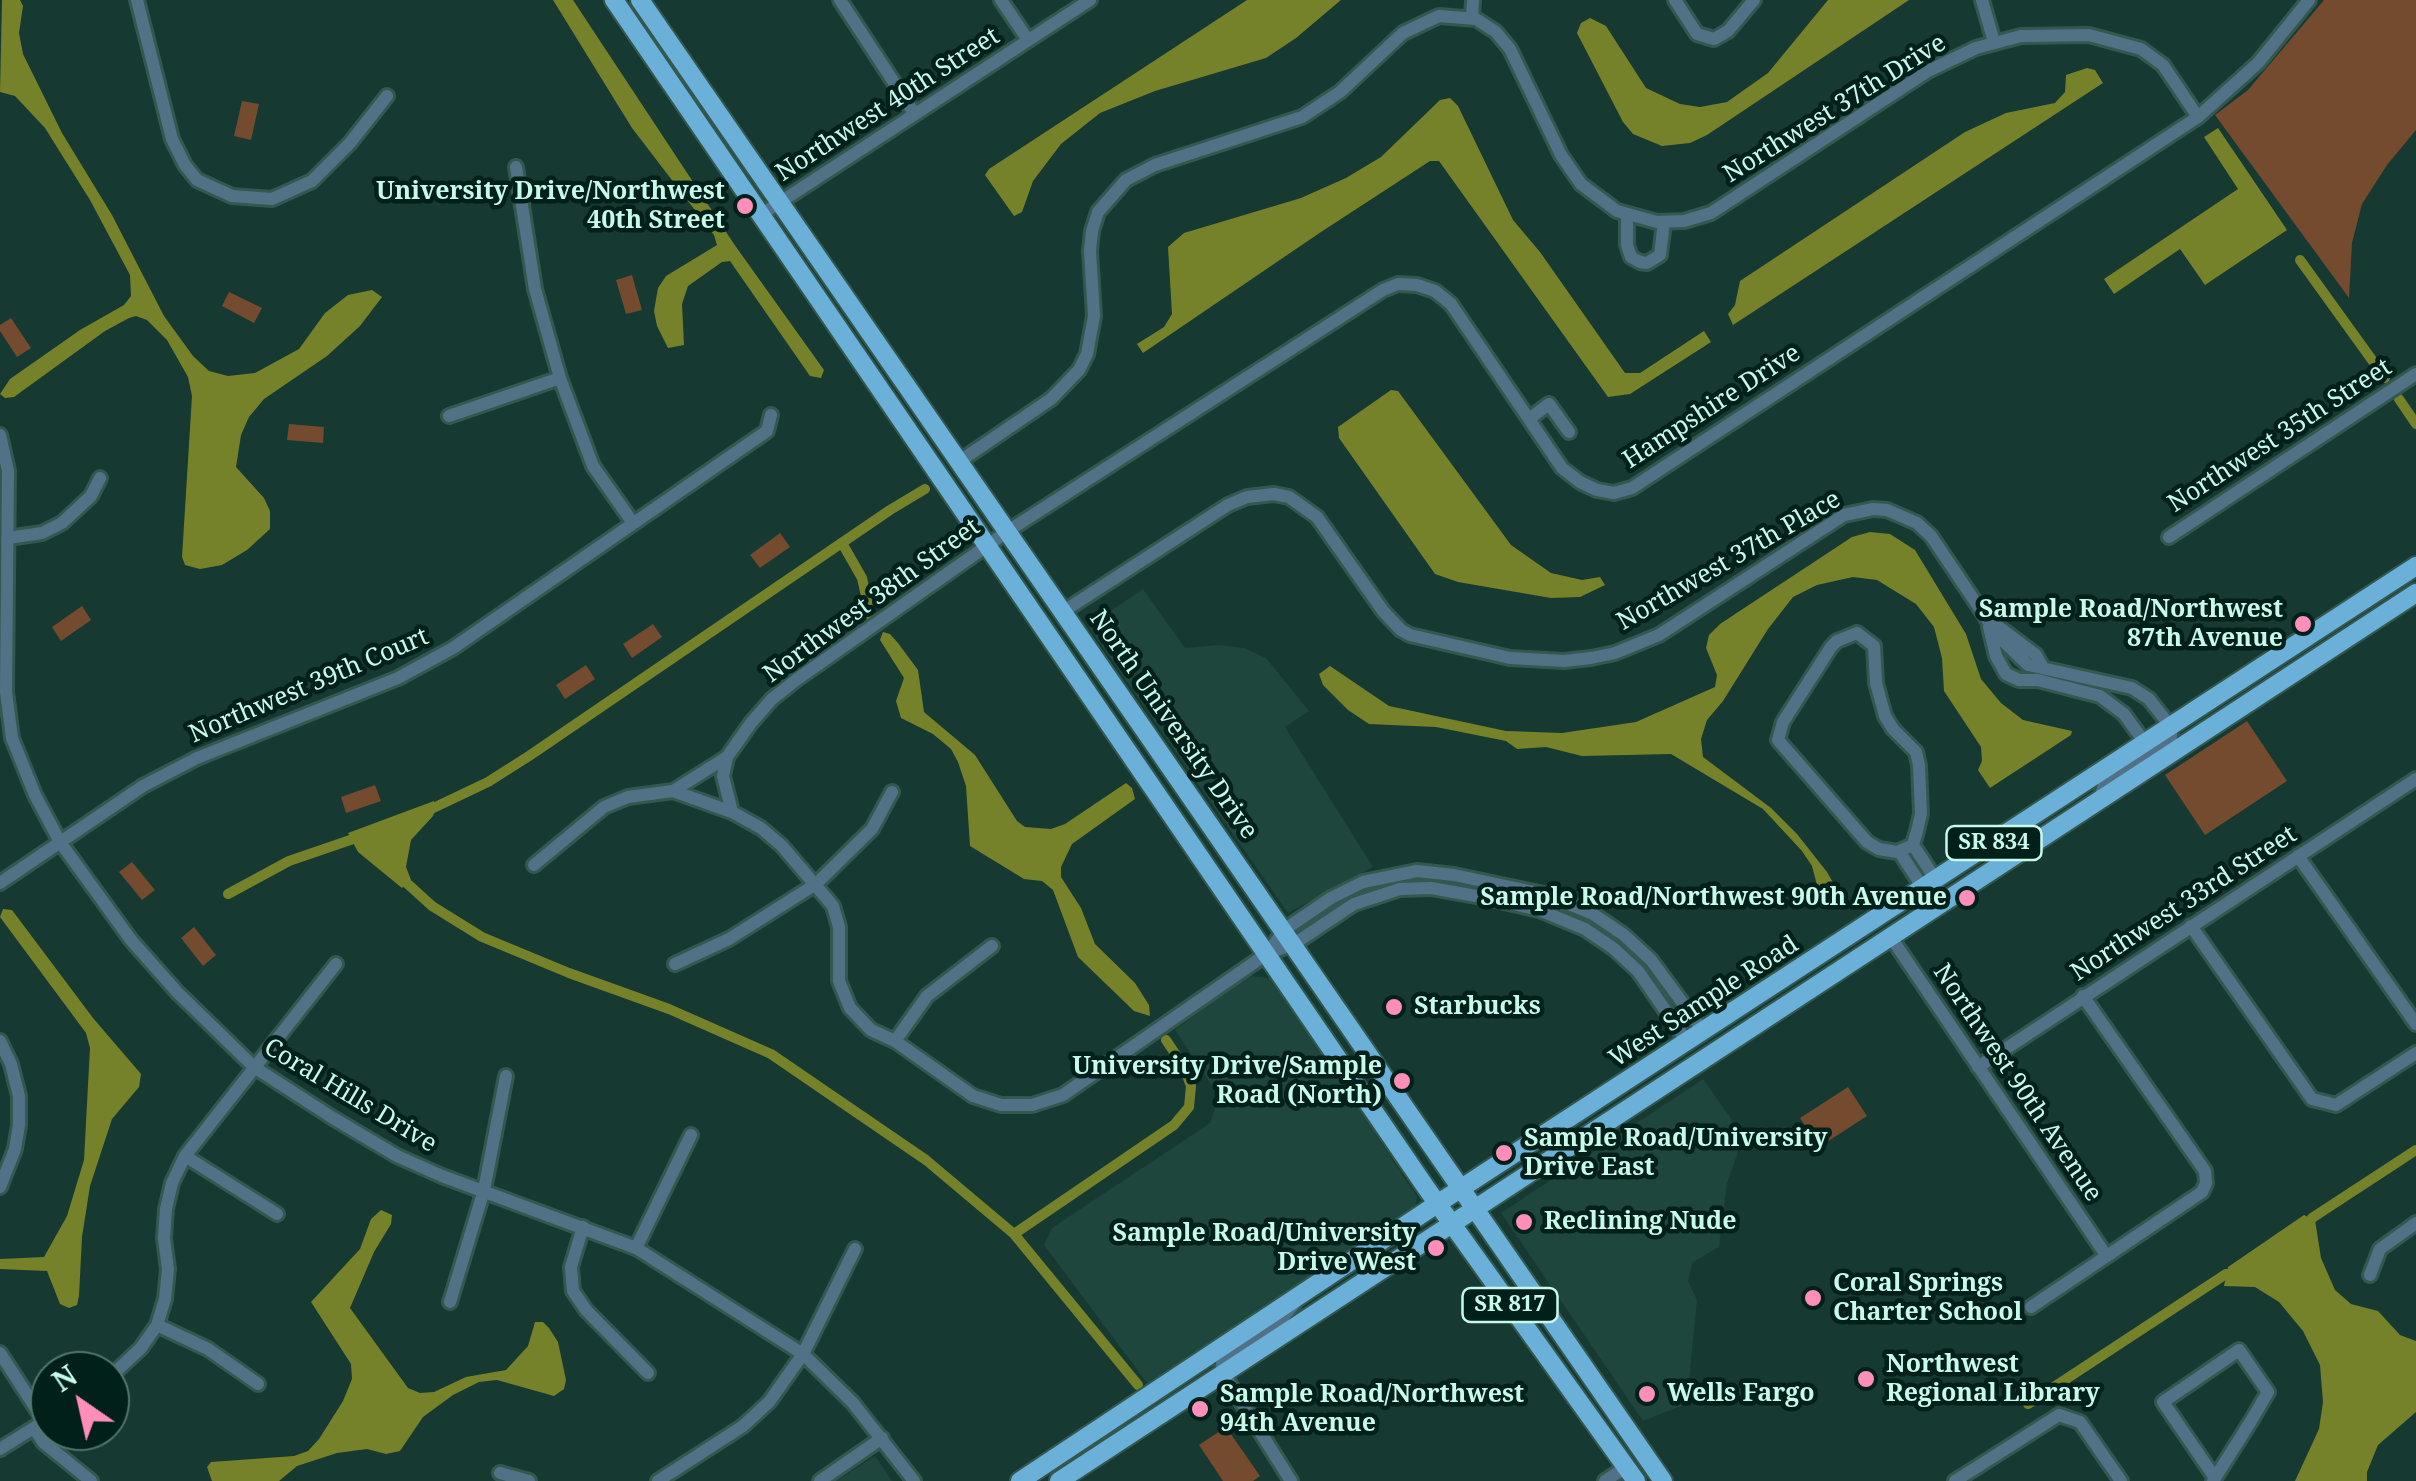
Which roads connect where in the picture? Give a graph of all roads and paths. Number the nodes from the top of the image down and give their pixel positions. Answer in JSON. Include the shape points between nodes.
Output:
{"nodes":[{"id":1,"x":137,"y":0,"type":"edge"},
{"id":2,"x":614,"y":0,"type":"edge"},
{"id":3,"x":640,"y":0,"type":"edge"},
{"id":4,"x":840,"y":0,"type":"edge"},
{"id":5,"x":1001,"y":0,"type":"edge"},
{"id":6,"x":1090,"y":0,"type":"edge"},
{"id":7,"x":1438,"y":0,"type":"edge"},
{"id":8,"x":1473,"y":0,"type":"edge"},
{"id":9,"x":1675,"y":0,"type":"edge"},
{"id":10,"x":1754,"y":0,"type":"edge"},
{"id":11,"x":1982,"y":0,"type":"edge"},
{"id":12,"x":2309,"y":0,"type":"edge"},
{"id":13,"x":1432,"y":18,"type":"junction"},
{"id":14,"x":1472,"y":18,"type":"junction"},
{"id":15,"x":1028,"y":40,"type":"junction"},
{"id":16,"x":1994,"y":42,"type":"junction"},
{"id":17,"x":388,"y":96,"type":"dead end"},
{"id":18,"x":914,"y":112,"type":"junction"},
{"id":19,"x":2198,"y":116,"type":"junction"},
{"id":20,"x":516,"y":167,"type":"dead end"},
{"id":21,"x":779,"y":202,"type":"junction"},
{"id":22,"x":762,"y":214,"type":"junction"},
{"id":23,"x":1628,"y":216,"type":"junction"},
{"id":24,"x":1664,"y":222,"type":"junction"},
{"id":25,"x":2416,"y":374,"type":"edge"},
{"id":26,"x":560,"y":378,"type":"junction"},
{"id":27,"x":771,"y":415,"type":"dead end"},
{"id":28,"x":449,"y":416,"type":"dead end"},
{"id":29,"x":1529,"y":419,"type":"junction"},
{"id":30,"x":1569,"y":432,"type":"dead end"},
{"id":31,"x":0,"y":434,"type":"edge"},
{"id":32,"x":960,"y":462,"type":"junction"},
{"id":33,"x":100,"y":478,"type":"dead end"},
{"id":34,"x":634,"y":523,"type":"junction"},
{"id":35,"x":1008,"y":531,"type":"junction"},
{"id":36,"x":2169,"y":536,"type":"dead end"},
{"id":37,"x":8,"y":538,"type":"junction"},
{"id":38,"x":988,"y":545,"type":"junction"},
{"id":39,"x":2415,"y":570,"type":"edge"},
{"id":40,"x":2416,"y":593,"type":"edge"},
{"id":41,"x":1064,"y":611,"type":"junction"},
{"id":42,"x":1988,"y":620,"type":"junction"},
{"id":43,"x":2042,"y":666,"type":"junction"},
{"id":44,"x":2038,"y":680,"type":"junction"},
{"id":45,"x":2171,"y":726,"type":"junction"},
{"id":46,"x":2145,"y":744,"type":"junction"},
{"id":47,"x":1166,"y":757,"type":"junction"},
{"id":48,"x":728,"y":758,"type":"junction"},
{"id":49,"x":1144,"y":772,"type":"junction"},
{"id":50,"x":1180,"y":778,"type":"junction"},
{"id":51,"x":2411,"y":782,"type":"edge"},
{"id":52,"x":674,"y":790,"type":"junction"},
{"id":53,"x":892,"y":792,"type":"dead end"},
{"id":54,"x":1158,"y":794,"type":"junction"},
{"id":55,"x":2100,"y":799,"type":"junction"},
{"id":56,"x":2416,"y":799,"type":"edge"},
{"id":57,"x":732,"y":812,"type":"junction"},
{"id":58,"x":60,"y":842,"type":"junction"},
{"id":59,"x":1992,"y":844,"type":"junction"},
{"id":60,"x":1906,"y":848,"type":"junction"},
{"id":61,"x":2298,"y":856,"type":"junction"},
{"id":62,"x":534,"y":865,"type":"dead end"},
{"id":63,"x":1436,"y":872,"type":"junction"},
{"id":64,"x":0,"y":883,"type":"edge"},
{"id":65,"x":816,"y":884,"type":"junction"},
{"id":66,"x":1930,"y":884,"type":"junction"},
{"id":67,"x":1431,"y":888,"type":"junction"},
{"id":68,"x":1544,"y":894,"type":"junction"},
{"id":69,"x":1325,"y":902,"type":"junction"},
{"id":70,"x":1539,"y":910,"type":"junction"},
{"id":71,"x":1334,"y":916,"type":"junction"},
{"id":72,"x":2191,"y":926,"type":"junction"},
{"id":73,"x":1857,"y":932,"type":"junction"},
{"id":74,"x":1890,"y":936,"type":"junction"},
{"id":75,"x":1289,"y":937,"type":"junction"},
{"id":76,"x":992,"y":946,"type":"dead end"},
{"id":77,"x":1643,"y":952,"type":"junction"},
{"id":78,"x":1268,"y":953,"type":"junction"},
{"id":79,"x":336,"y":964,"type":"dead end"},
{"id":80,"x":676,"y":964,"type":"dead end"},
{"id":81,"x":1631,"y":964,"type":"junction"},
{"id":82,"x":2083,"y":996,"type":"junction"},
{"id":83,"x":1767,"y":1017,"type":"junction"},
{"id":84,"x":2416,"y":1024,"type":"edge"},
{"id":85,"x":1696,"y":1037,"type":"junction"},
{"id":86,"x":0,"y":1040,"type":"edge"},
{"id":87,"x":895,"y":1041,"type":"junction"},
{"id":88,"x":2416,"y":1053,"type":"edge"},
{"id":89,"x":254,"y":1067,"type":"junction"},
{"id":90,"x":1978,"y":1067,"type":"junction"},
{"id":91,"x":506,"y":1076,"type":"dead end"},
{"id":92,"x":691,"y":1135,"type":"dead end"},
{"id":93,"x":185,"y":1156,"type":"junction"},
{"id":94,"x":0,"y":1188,"type":"edge"},
{"id":95,"x":1463,"y":1188,"type":"junction"},
{"id":96,"x":484,"y":1190,"type":"junction"},
{"id":97,"x":1437,"y":1204,"type":"junction"},
{"id":98,"x":1478,"y":1208,"type":"junction"},
{"id":99,"x":277,"y":1214,"type":"dead end"},
{"id":100,"x":1452,"y":1224,"type":"junction"},
{"id":101,"x":2416,"y":1224,"type":"edge"},
{"id":102,"x":583,"y":1226,"type":"junction"},
{"id":103,"x":636,"y":1248,"type":"junction"},
{"id":104,"x":855,"y":1249,"type":"dead end"},
{"id":105,"x":2106,"y":1255,"type":"junction"},
{"id":106,"x":2370,"y":1275,"type":"dead end"},
{"id":107,"x":1300,"y":1296,"type":"junction"},
{"id":108,"x":450,"y":1302,"type":"dead end"},
{"id":109,"x":2031,"y":1307,"type":"dead end"},
{"id":110,"x":157,"y":1325,"type":"junction"},
{"id":111,"x":0,"y":1353,"type":"edge"},
{"id":112,"x":803,"y":1354,"type":"junction"},
{"id":113,"x":1210,"y":1356,"type":"junction"},
{"id":114,"x":130,"y":1358,"type":"edge"},
{"id":115,"x":648,"y":1374,"type":"dead end"},
{"id":116,"x":1224,"y":1374,"type":"junction"},
{"id":117,"x":258,"y":1384,"type":"dead end"},
{"id":118,"x":30,"y":1401,"type":"edge"},
{"id":119,"x":1143,"y":1426,"type":"junction"},
{"id":120,"x":30,"y":1430,"type":"edge"},
{"id":121,"x":882,"y":1438,"type":"junction"},
{"id":122,"x":1611,"y":1444,"type":"junction"},
{"id":123,"x":0,"y":1449,"type":"edge"},
{"id":124,"x":54,"y":1451,"type":"edge"},
{"id":125,"x":1657,"y":1472,"type":"edge"},
{"id":126,"x":500,"y":1473,"type":"dead end"},
{"id":127,"x":1631,"y":1474,"type":"edge"},
{"id":128,"x":2214,"y":1479,"type":"edge"},
{"id":129,"x":1957,"y":1480,"type":"edge"},
{"id":130,"x":91,"y":1481,"type":"edge"},
{"id":131,"x":529,"y":1481,"type":"edge"},
{"id":132,"x":658,"y":1481,"type":"edge"},
{"id":133,"x":820,"y":1481,"type":"edge"},
{"id":134,"x":914,"y":1481,"type":"edge"},
{"id":135,"x":1020,"y":1481,"type":"edge"},
{"id":136,"x":1059,"y":1481,"type":"edge"},
{"id":137,"x":1292,"y":1481,"type":"edge"},
{"id":138,"x":1605,"y":1481,"type":"edge"},
{"id":139,"x":2120,"y":1481,"type":"edge"}],
"edges":[{"from":1,"to":17,"type":"street","via":[[172,139],[198,180],[223,193],[255,200],[293,192],[328,168]]},
{"from":2,"to":22,"type":"main road","name":"North University Drive"},
{"from":3,"to":21,"type":"main road","name":"North University Drive"},
{"from":4,"to":18,"type":"street"},
{"from":5,"to":15,"type":"street"},
{"from":6,"to":15,"type":"street","name":"Northwest 40th Street"},
{"from":7,"to":13,"type":"street"},
{"from":8,"to":14,"type":"street"},
{"from":9,"to":10,"type":"street","via":[[1697,34],[1714,39]]},
{"from":11,"to":16,"type":"street"},
{"from":12,"to":19,"type":"street","name":"Hampshire Drive","via":[[2258,62]]},
{"from":13,"to":14,"type":"street"},
{"from":13,"to":32,"type":"street","via":[[1403,33],[1340,92],[1302,117],[1126,180],[1098,212],[1092,231],[1094,316],[1079,370],[1052,400]]},
{"from":14,"to":23,"type":"street","name":"Northwest 37th Drive","via":[[1510,50],[1573,175],[1598,200]]},
{"from":15,"to":18,"type":"street","name":"Northwest 40th Street"},
{"from":16,"to":19,"type":"street","name":"Northwest 37th Drive","via":[[2056,33],[2126,44],[2163,65]]},
{"from":16,"to":24,"type":"street","name":"Northwest 37th Drive","via":[[1928,71],[1711,213]]},
{"from":18,"to":21,"type":"street","name":"Northwest 40th Street"},
{"from":19,"to":29,"type":"street","name":"Hampshire Drive","via":[[1632,488],[1614,493],[1580,482],[1562,468]]},
{"from":20,"to":26,"type":"street","via":[[535,290]]},
{"from":21,"to":22,"type":"street","name":"Northwest 40th Street"},
{"from":21,"to":32,"type":"main road","name":"North University Drive"},
{"from":22,"to":38,"type":"main road","name":"North University Drive"},
{"from":23,"to":24,"type":"street","name":"Northwest 37th Drive"},
{"from":23,"to":24,"type":"street","via":[[1627,245],[1640,262],[1660,255]]},
{"from":25,"to":36,"type":"street","name":"Northwest 35th Street"},
{"from":26,"to":28,"type":"street"},
{"from":26,"to":34,"type":"street","via":[[593,466]]},
{"from":27,"to":34,"type":"street","name":"Northwest 39th Court","via":[[766,431]]},
{"from":29,"to":30,"type":"street","via":[[1545,398]]},
{"from":29,"to":35,"type":"street","name":"Hampshire Drive","via":[[1451,304],[1435,291],[1398,284]]},
{"from":31,"to":37,"type":"street","name":"Coral Hills Drive","via":[[8,471]]},
{"from":32,"to":35,"type":"main road","name":"North University Drive"},
{"from":33,"to":37,"type":"street","via":[[92,496],[62,523]]},
{"from":34,"to":58,"type":"street","name":"Northwest 39th Court","via":[[453,648],[398,678],[197,758]]},
{"from":35,"to":38,"type":"street","name":"Northwest 38th Street"},
{"from":35,"to":41,"type":"main road","name":"North University Drive"},
{"from":37,"to":58,"type":"street","name":"Coral Hills Drive","via":[[6,692],[12,738]]},
{"from":38,"to":48,"type":"street","name":"Northwest 38th Street","via":[[772,699]]},
{"from":38,"to":49,"type":"main road","name":"North University Drive"},
{"from":39,"to":45,"type":"main road","name":"West Sample Road","number":"SR 834"},
{"from":40,"to":55,"type":"main road","name":"West Sample Road","number":"SR 834"},
{"from":41,"to":42,"type":"street","name":"Northwest 37th Place","via":[[1228,505],[1259,494],[1289,497],[1317,517],[1400,630],[1510,658],[1590,658],[1638,645],[1844,515],[1873,509],[1901,514],[1931,536]]},
{"from":41,"to":47,"type":"main road","name":"North University Drive"},
{"from":42,"to":43,"type":"street","name":"Northwest 37th Place"},
{"from":42,"to":44,"type":"street","name":"Northwest 37th Place","via":[[2006,674]]},
{"from":43,"to":44,"type":"street"},
{"from":43,"to":45,"type":"street","name":"Northwest 37th Place","via":[[2132,688]]},
{"from":44,"to":46,"type":"street","name":"Northwest 37th Place","via":[[2109,701]]},
{"from":45,"to":46,"type":"main road","name":"West Sample Road","number":"SR 834"},
{"from":45,"to":55,"type":"street","via":[[2171,738],[2104,786]]},
{"from":46,"to":59,"type":"main road","name":"West Sample Road","number":"SR 834"},
{"from":47,"to":49,"type":"main road"},
{"from":47,"to":50,"type":"main road","name":"North University Drive"},
{"from":48,"to":52,"type":"street","name":"Northwest 38th Street"},
{"from":48,"to":57,"type":"street","via":[[723,776]]},
{"from":49,"to":54,"type":"main road","name":"North University Drive"},
{"from":50,"to":54,"type":"main road"},
{"from":50,"to":75,"type":"main road","name":"North University Drive"},
{"from":51,"to":56,"type":"street"},
{"from":51,"to":61,"type":"street","name":"Northwest 33rd Street"},
{"from":52,"to":57,"type":"street","name":"Northwest 38th Street"},
{"from":52,"to":62,"type":"street","name":"Northwest 38th Street","via":[[628,796],[604,807]]},
{"from":53,"to":65,"type":"street","via":[[872,829]]},
{"from":54,"to":78,"type":"main road","name":"North University Drive"},
{"from":55,"to":74,"type":"main road","name":"West Sample Road","number":"SR 834"},
{"from":57,"to":65,"type":"street","name":"Northwest 38th Street","via":[[772,837]]},
{"from":58,"to":64,"type":"street","name":"Northwest 39th Court"},
{"from":58,"to":89,"type":"street","name":"Coral Hills Drive","via":[[131,940]]},
{"from":59,"to":66,"type":"main road","name":"West Sample Road","number":"SR 834"},
{"from":59,"to":74,"type":"main road","via":[[1973,867],[1896,918]]},
{"from":60,"to":60,"type":"street","via":[[1921,814],[1916,752],[1885,716],[1874,646],[1856,633],[1831,647],[1778,740],[1867,842],[1889,852]]},
{"from":60,"to":66,"type":"street"},
{"from":61,"to":72,"type":"street","name":"Northwest 33rd Street"},
{"from":61,"to":84,"type":"street"},
{"from":63,"to":67,"type":"street"},
{"from":63,"to":68,"type":"street"},
{"from":63,"to":69,"type":"street","via":[[1386,875]]},
{"from":65,"to":80,"type":"street"},
{"from":65,"to":87,"type":"street","name":"Northwest 38th Street","via":[[839,927],[839,981],[850,1008],[871,1030]]},
{"from":66,"to":73,"type":"main road","name":"West Sample Road","number":"SR 834"},
{"from":67,"to":70,"type":"street"},
{"from":67,"to":71,"type":"street","via":[[1384,892]]},
{"from":68,"to":70,"type":"street"},
{"from":68,"to":77,"type":"street","via":[[1593,914]]},
{"from":69,"to":71,"type":"street"},
{"from":69,"to":75,"type":"street"},
{"from":70,"to":81,"type":"street","via":[[1584,929]]},
{"from":71,"to":75,"type":"street"},
{"from":72,"to":82,"type":"street","name":"Northwest 33rd Street"},
{"from":72,"to":88,"type":"street","via":[[2312,1099],[2336,1105]]},
{"from":73,"to":83,"type":"main road","via":[[1856,946],[1786,993]]},
{"from":73,"to":85,"type":"main road","name":"West Sample Road","number":"SR 834"},
{"from":74,"to":83,"type":"main road","name":"West Sample Road","number":"SR 834"},
{"from":74,"to":90,"type":"street","name":"Northwest 90th Avenue"},
{"from":75,"to":78,"type":"street"},
{"from":75,"to":95,"type":"main road","name":"North University Drive"},
{"from":76,"to":87,"type":"street","via":[[943,980]]},
{"from":77,"to":81,"type":"street"},
{"from":77,"to":85,"type":"street","via":[[1674,988]]},
{"from":78,"to":87,"type":"street","name":"Northwest 38th Street","via":[[1062,1095],[1032,1105],[1001,1106],[973,1096]]},
{"from":78,"to":97,"type":"main road","name":"North University Drive"},
{"from":79,"to":89,"type":"street"},
{"from":81,"to":85,"type":"street"},
{"from":82,"to":90,"type":"street","name":"Northwest 33rd Street"},
{"from":82,"to":105,"type":"street","via":[[2205,1171],[2202,1192]]},
{"from":83,"to":98,"type":"main road","name":"West Sample Road","number":"SR 834"},
{"from":85,"to":95,"type":"main road","name":"West Sample Road","number":"SR 834"},
{"from":86,"to":94,"type":"street","via":[[11,1064],[19,1125]]},
{"from":89,"to":93,"type":"street"},
{"from":89,"to":96,"type":"street","name":"Coral Hills Drive","via":[[396,1156]]},
{"from":90,"to":105,"type":"street","name":"Northwest 90th Avenue"},
{"from":91,"to":96,"type":"street"},
{"from":92,"to":103,"type":"street"},
{"from":93,"to":99,"type":"street"},
{"from":93,"to":110,"type":"street","via":[[166,1209],[168,1269]]},
{"from":95,"to":97,"type":"main road","name":"West Sample Road","number":"SR 834"},
{"from":95,"to":98,"type":"main road","name":"North University Drive"},
{"from":96,"to":102,"type":"street","name":"Coral Hills Drive"},
{"from":96,"to":108,"type":"street"},
{"from":97,"to":100,"type":"main road","name":"North University Drive","number":"SR 817"},
{"from":97,"to":107,"type":"main road","name":"West Sample Road"},
{"from":98,"to":100,"type":"main road","name":"West Sample Road"},
{"from":98,"to":125,"type":"main road","name":"North University Drive","number":"SR 817"},
{"from":100,"to":116,"type":"main road","name":"West Sample Road"},
{"from":100,"to":122,"type":"main road","name":"North University Drive","number":"SR 817"},
{"from":101,"to":106,"type":"street","via":[[2380,1249]]},
{"from":102,"to":103,"type":"street","name":"Coral Hills Drive"},
{"from":102,"to":115,"type":"street","via":[[571,1267],[573,1290]]},
{"from":103,"to":112,"type":"street","name":"Coral Hills Drive"},
{"from":104,"to":112,"type":"street"},
{"from":105,"to":109,"type":"street"},
{"from":107,"to":113,"type":"main road","name":"West Sample Road"},
{"from":107,"to":116,"type":"street","via":[[1280,1321],[1226,1355]]},
{"from":110,"to":114,"type":"street"},
{"from":110,"to":117,"type":"street","via":[[208,1349]]},
{"from":111,"to":118,"type":"street"},
{"from":112,"to":121,"type":"street","name":"Coral Hills Drive"},
{"from":112,"to":132,"type":"street","via":[[744,1426]]},
{"from":113,"to":119,"type":"main road","via":[[1200,1376],[1164,1400]]},
{"from":113,"to":135,"type":"main road","name":"West Sample Road"},
{"from":116,"to":119,"type":"main road","name":"West Sample Road"},
{"from":116,"to":137,"type":"street"},
{"from":119,"to":136,"type":"main road","name":"West Sample Road"},
{"from":120,"to":123,"type":"street"},
{"from":121,"to":133,"type":"street"},
{"from":121,"to":134,"type":"street","name":"Coral Hills Drive"},
{"from":122,"to":125,"type":"main road"},
{"from":122,"to":127,"type":"main road","name":"North University Drive","number":"SR 817"},
{"from":124,"to":130,"type":"street"},
{"from":125,"to":127,"type":"main road","via":[[1634,1466]]},
{"from":126,"to":131,"type":"street"},
{"from":127,"to":138,"type":"street"},
{"from":128,"to":128,"type":"street","via":[[2268,1392],[2239,1350],[2163,1402]]},
{"from":129,"to":139,"type":"street","via":[[2051,1418],[2068,1416],[2080,1422]]}]}
